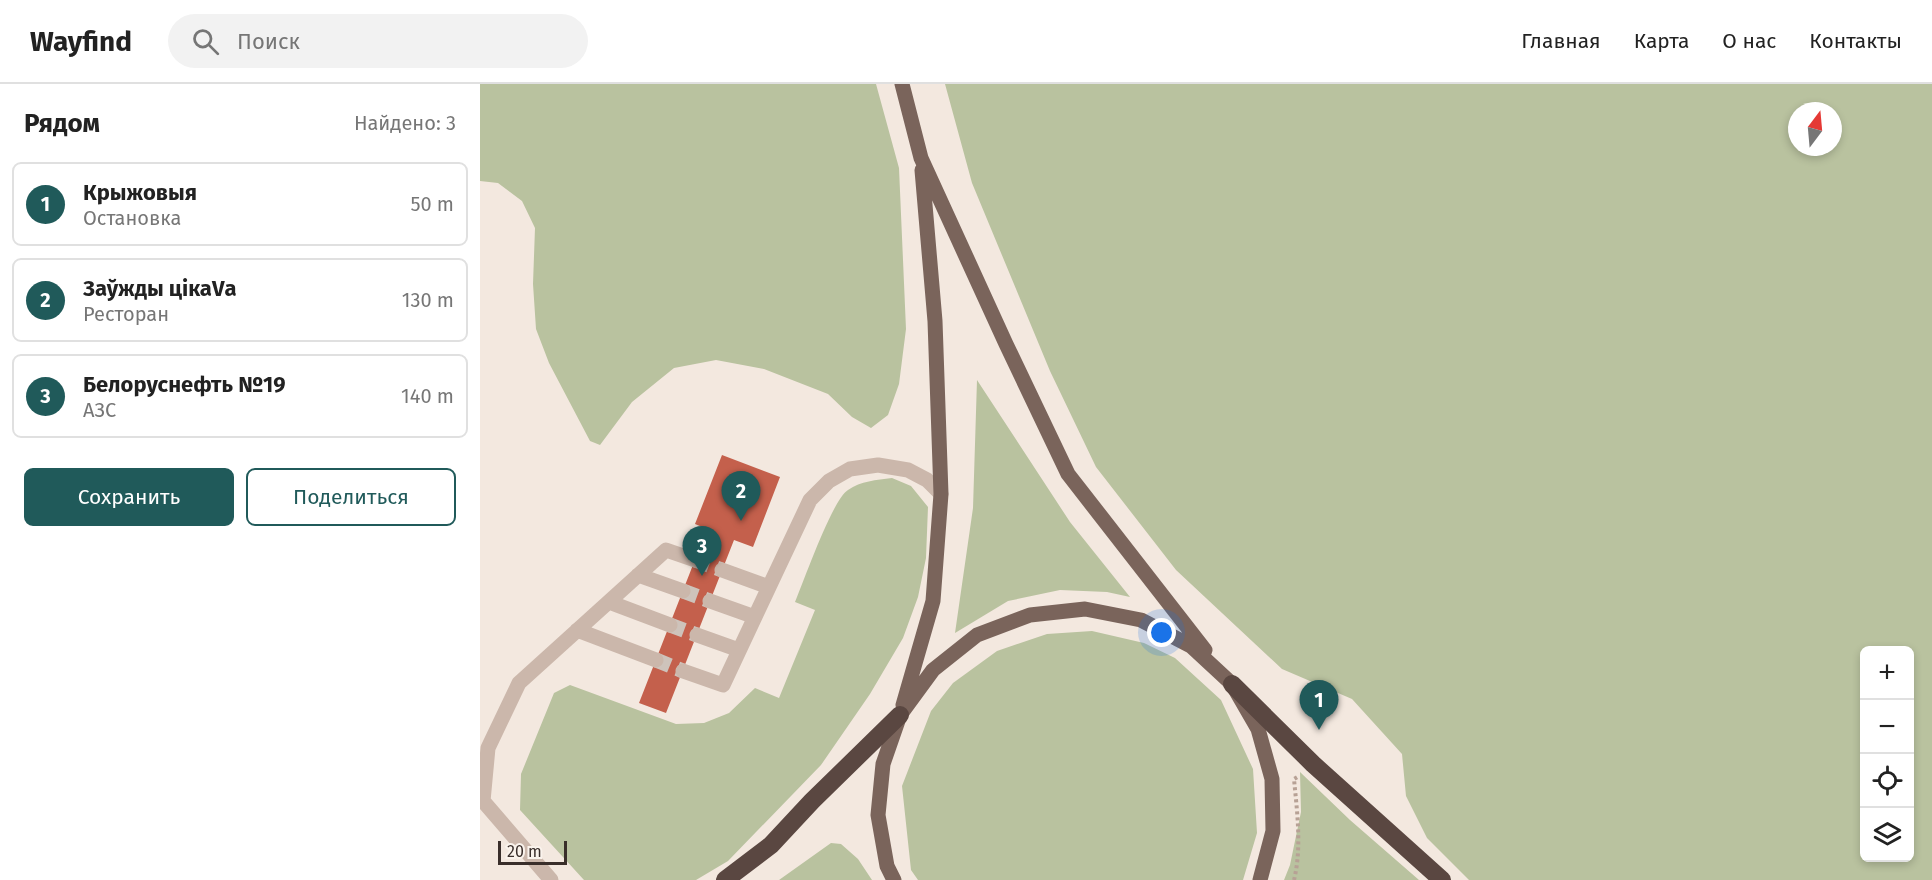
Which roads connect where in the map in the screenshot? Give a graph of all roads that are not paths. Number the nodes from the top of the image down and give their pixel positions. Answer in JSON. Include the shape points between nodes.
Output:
{"nodes":[{"id":1,"x":902,"y":84,"type":"edge"},
{"id":2,"x":921,"y":158,"type":"junction"},
{"id":3,"x":941,"y":494,"type":"junction"},
{"id":4,"x":695,"y":560,"type":"tunnel mouth"},
{"id":5,"x":722,"y":570,"type":"tunnel mouth"},
{"id":6,"x":638,"y":576,"type":"junction"},
{"id":7,"x":769,"y":587,"type":"junction"},
{"id":8,"x":683,"y":591,"type":"tunnel mouth"},
{"id":9,"x":710,"y":601,"type":"tunnel mouth"},
{"id":10,"x":609,"y":602,"type":"junction"},
{"id":11,"x":754,"y":617,"type":"junction"},
{"id":12,"x":670,"y":625,"type":"tunnel mouth"},
{"id":13,"x":577,"y":630,"type":"junction"},
{"id":14,"x":697,"y":635,"type":"tunnel mouth"},
{"id":15,"x":739,"y":650,"type":"junction"},
{"id":16,"x":656,"y":660,"type":"tunnel mouth"},
{"id":17,"x":683,"y":670,"type":"tunnel mouth"},
{"id":18,"x":1232,"y":684,"type":"junction"},
{"id":19,"x":900,"y":715,"type":"junction"},
{"id":20,"x":551,"y":880,"type":"edge"},
{"id":21,"x":725,"y":880,"type":"edge"},
{"id":22,"x":894,"y":880,"type":"edge"},
{"id":23,"x":1260,"y":880,"type":"edge"},
{"id":24,"x":1442,"y":880,"type":"edge"}],
"edges":[{"from":1,"to":2,"type":"main road"},
{"from":2,"to":3,"type":"main road","via":[[935,321]]},
{"from":2,"to":18,"type":"main road","via":[[1068,474]]},
{"from":3,"to":7,"type":"lane","via":[[927,480],[908,470],[878,465],[850,469],[829,481],[810,500]]},
{"from":3,"to":19,"type":"main road","via":[[933,601]]},
{"from":4,"to":6,"type":"lane","via":[[666,550]]},
{"from":5,"to":7,"type":"lane"},
{"from":6,"to":8,"type":"lane"},
{"from":6,"to":10,"type":"lane"},
{"from":7,"to":11,"type":"lane"},
{"from":9,"to":11,"type":"lane"},
{"from":10,"to":12,"type":"lane"},
{"from":10,"to":13,"type":"lane"},
{"from":11,"to":15,"type":"lane"},
{"from":13,"to":16,"type":"lane"},
{"from":13,"to":20,"type":"lane","via":[[519,683],[488,747],[483,801]]},
{"from":14,"to":15,"type":"lane"},
{"from":15,"to":17,"type":"lane","via":[[723,685]]},
{"from":18,"to":19,"type":"main road","via":[[1191,646],[1151,625],[1086,609],[1030,615],[977,635],[933,670]]},
{"from":18,"to":23,"type":"main road","via":[[1258,729],[1272,779],[1273,831]]},
{"from":18,"to":24,"type":"highway","via":[[1321,772]]},
{"from":19,"to":21,"type":"highway","via":[[771,845]]},
{"from":19,"to":22,"type":"main road","via":[[883,764],[878,815],[887,866]]}]}
